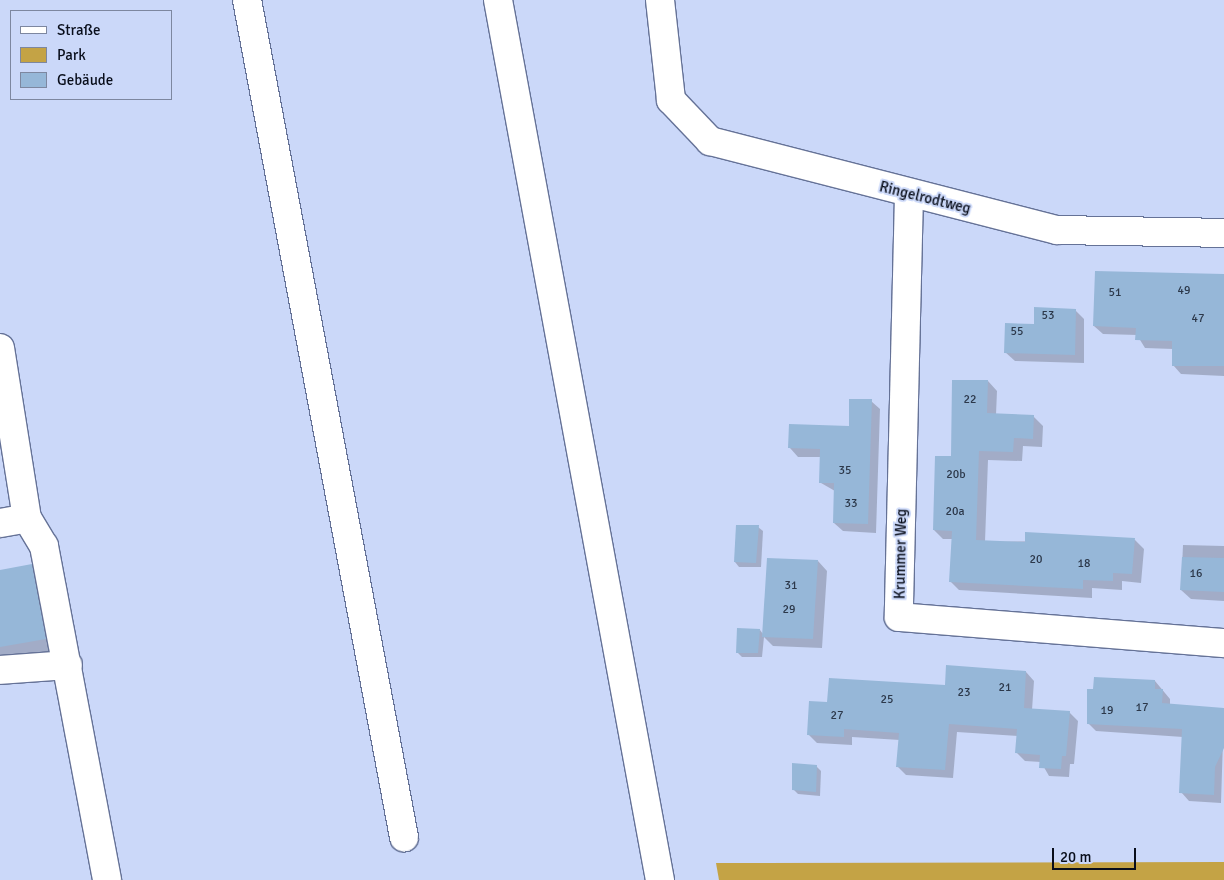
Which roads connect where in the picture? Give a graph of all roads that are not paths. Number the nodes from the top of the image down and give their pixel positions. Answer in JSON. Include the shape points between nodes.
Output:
{"nodes":[{"id":1,"x":247,"y":0,"type":"edge"},
{"id":2,"x":498,"y":0,"type":"edge"},
{"id":3,"x":660,"y":0,"type":"edge"},
{"id":4,"x":909,"y":194,"type":"junction"},
{"id":5,"x":1224,"y":233,"type":"edge"},
{"id":6,"x":0,"y":348,"type":"edge"},
{"id":7,"x":27,"y":518,"type":"junction"},
{"id":8,"x":0,"y":523,"type":"edge"},
{"id":9,"x":1224,"y":643,"type":"edge"},
{"id":10,"x":68,"y":664,"type":"junction"},
{"id":11,"x":0,"y":670,"type":"edge"},
{"id":12,"x":404,"y":837,"type":"dead end"},
{"id":13,"x":107,"y":880,"type":"edge"},
{"id":14,"x":660,"y":880,"type":"edge"}],
"edges":[{"from":1,"to":12,"type":"street"},
{"from":2,"to":14,"type":"street"},
{"from":3,"to":4,"type":"street","name":"Ringelrodtweg","via":[[671,100],[710,141]]},
{"from":4,"to":5,"type":"street","name":"Ringelrodtweg","via":[[1057,230]]},
{"from":4,"to":9,"type":"street","name":"Krummer Weg","via":[[899,617]]},
{"from":6,"to":7,"type":"street"},
{"from":7,"to":8,"type":"street"},
{"from":7,"to":10,"type":"street","via":[[44,546]]},
{"from":10,"to":11,"type":"street"},
{"from":10,"to":13,"type":"street"}]}
